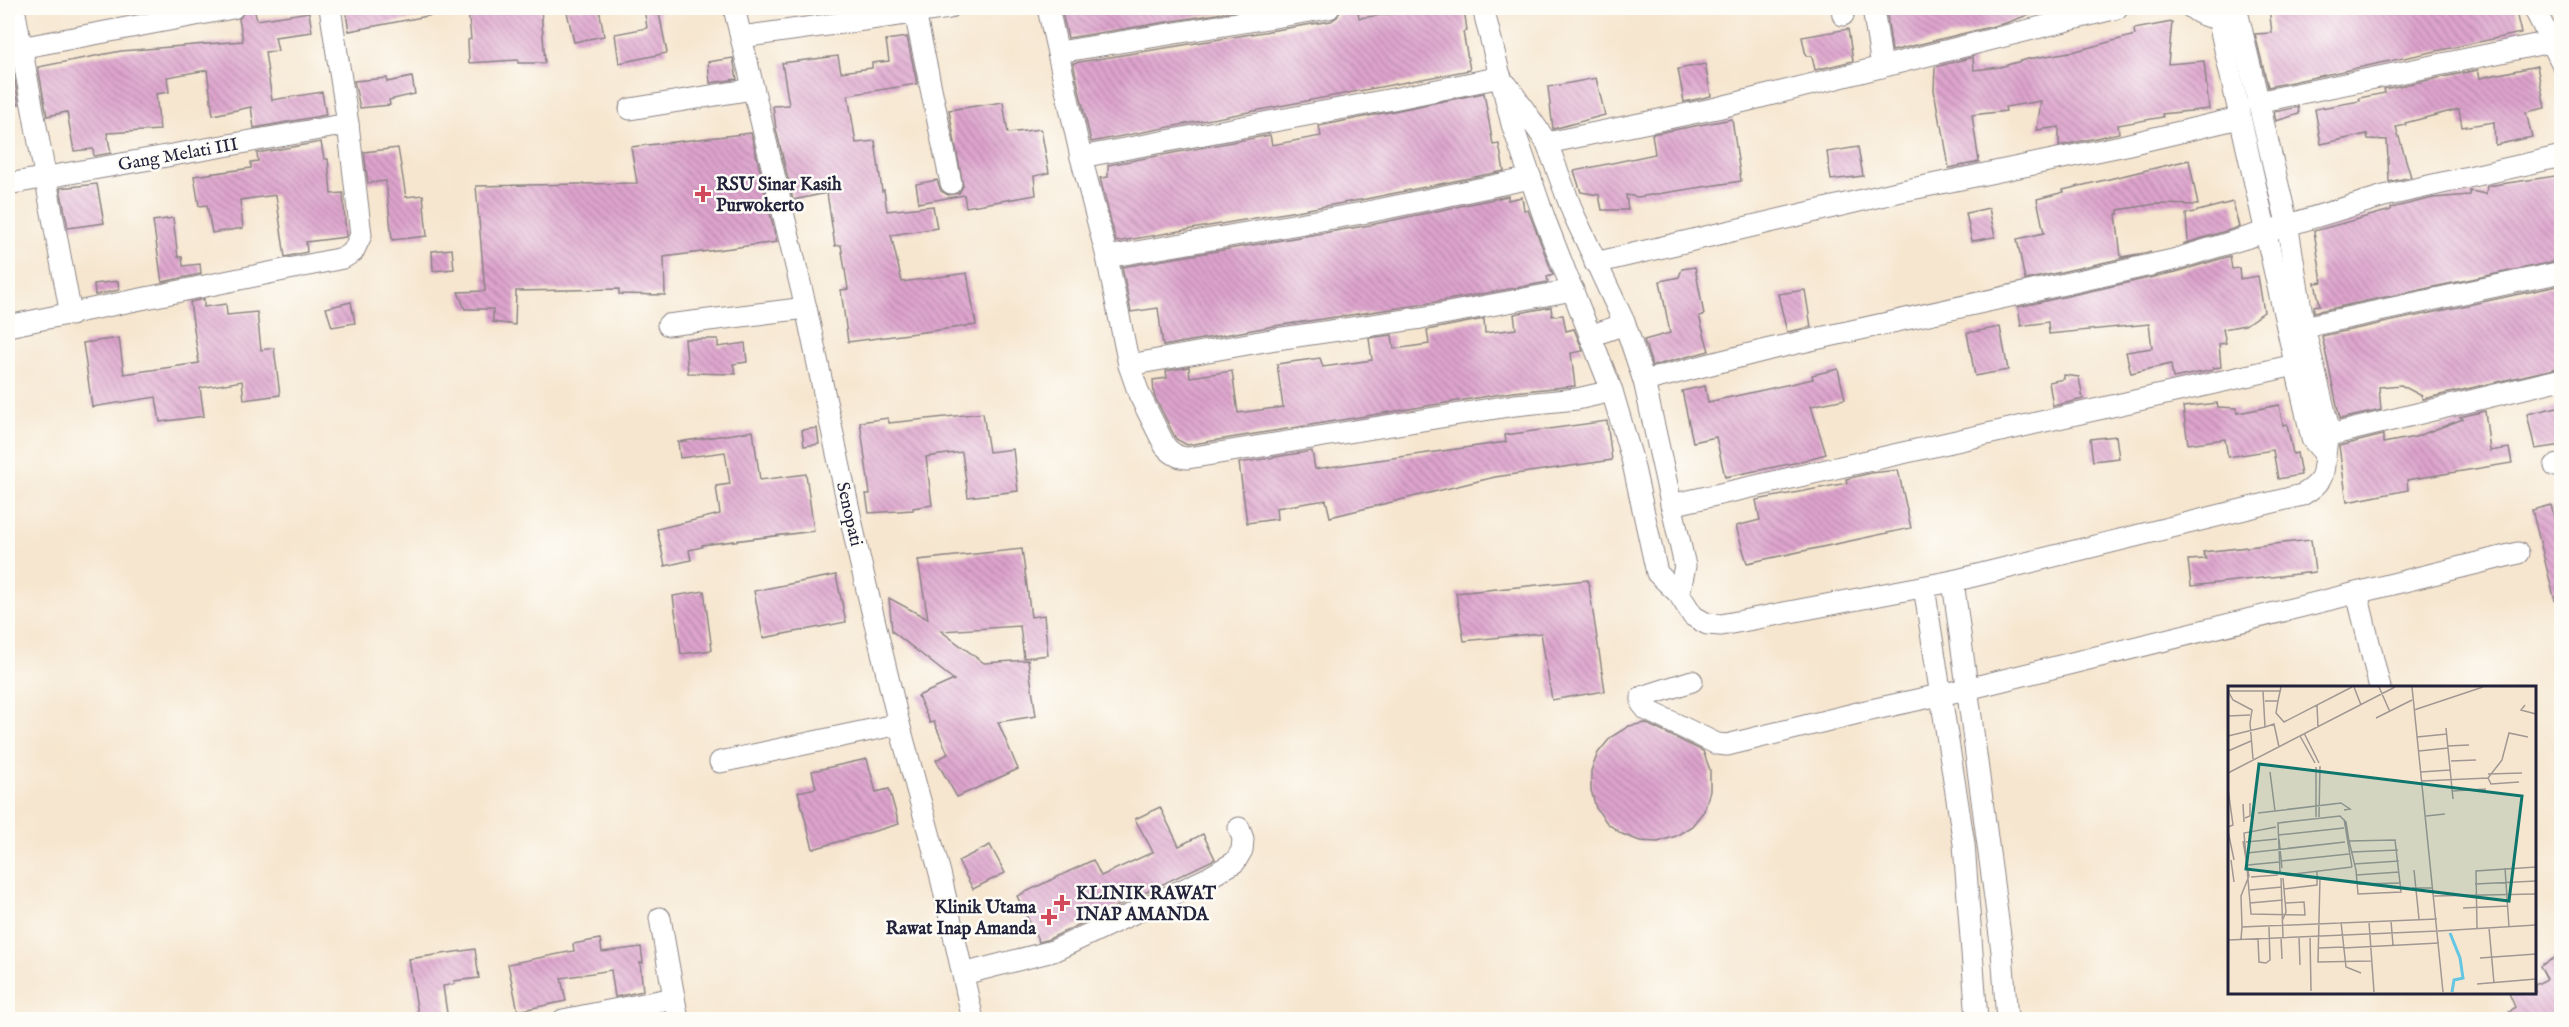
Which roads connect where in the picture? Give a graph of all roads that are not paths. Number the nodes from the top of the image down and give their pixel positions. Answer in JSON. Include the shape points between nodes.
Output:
{"nodes":[{"id":1,"x":14,"y":8,"type":"edge"},
{"id":2,"x":232,"y":8,"type":"edge"},
{"id":3,"x":330,"y":8,"type":"edge"},
{"id":4,"x":734,"y":8,"type":"edge"},
{"id":5,"x":949,"y":8,"type":"edge"},
{"id":6,"x":1048,"y":8,"type":"edge"},
{"id":7,"x":1329,"y":8,"type":"edge"},
{"id":8,"x":1483,"y":8,"type":"edge"},
{"id":9,"x":1874,"y":8,"type":"edge"},
{"id":10,"x":2117,"y":8,"type":"edge"},
{"id":11,"x":2192,"y":8,"type":"edge"},
{"id":12,"x":2534,"y":8,"type":"edge"},
{"id":13,"x":915,"y":10,"type":"edge"},
{"id":14,"x":2231,"y":12,"type":"edge"},
{"id":15,"x":741,"y":37,"type":"junction"},
{"id":16,"x":2550,"y":42,"type":"junction"},
{"id":17,"x":14,"y":49,"type":"edge"},
{"id":18,"x":1059,"y":52,"type":"junction"},
{"id":19,"x":2562,"y":63,"type":"edge"},
{"id":20,"x":1882,"y":67,"type":"junction"},
{"id":21,"x":1501,"y":77,"type":"junction"},
{"id":22,"x":753,"y":89,"type":"junction"},
{"id":23,"x":2257,"y":102,"type":"junction"},
{"id":24,"x":630,"y":109,"type":"dead end"},
{"id":25,"x":2239,"y":118,"type":"junction"},
{"id":26,"x":348,"y":124,"type":"junction"},
{"id":27,"x":1547,"y":143,"type":"junction"},
{"id":28,"x":2562,"y":156,"type":"edge"},
{"id":29,"x":1081,"y":157,"type":"junction"},
{"id":30,"x":47,"y":176,"type":"junction"},
{"id":31,"x":1531,"y":178,"type":"junction"},
{"id":32,"x":951,"y":183,"type":"dead end"},
{"id":33,"x":8,"y":184,"type":"edge"},
{"id":34,"x":1573,"y":213,"type":"junction"},
{"id":35,"x":1545,"y":220,"type":"junction"},
{"id":36,"x":2287,"y":224,"type":"junction"},
{"id":37,"x":2264,"y":231,"type":"junction"},
{"id":38,"x":1107,"y":257,"type":"junction"},
{"id":39,"x":1595,"y":263,"type":"junction"},
{"id":40,"x":2562,"y":272,"type":"edge"},
{"id":41,"x":1573,"y":290,"type":"junction"},
{"id":42,"x":806,"y":308,"type":"junction"},
{"id":43,"x":71,"y":315,"type":"junction"},
{"id":44,"x":1625,"y":324,"type":"junction"},
{"id":45,"x":668,"y":325,"type":"dead end"},
{"id":46,"x":8,"y":326,"type":"edge"},
{"id":47,"x":2304,"y":327,"type":"junction"},
{"id":48,"x":1590,"y":336,"type":"junction"},
{"id":49,"x":1129,"y":365,"type":"junction"},
{"id":50,"x":2295,"y":365,"type":"junction"},
{"id":51,"x":2562,"y":379,"type":"edge"},
{"id":52,"x":1644,"y":381,"type":"junction"},
{"id":53,"x":1612,"y":391,"type":"junction"},
{"id":54,"x":2322,"y":443,"type":"junction"},
{"id":55,"x":1662,"y":454,"type":"junction"},
{"id":56,"x":1632,"y":459,"type":"junction"},
{"id":57,"x":1671,"y":505,"type":"junction"},
{"id":58,"x":2518,"y":553,"type":"dead end"},
{"id":59,"x":1953,"y":581,"type":"junction"},
{"id":60,"x":1924,"y":587,"type":"junction"},
{"id":61,"x":2357,"y":593,"type":"junction"},
{"id":62,"x":1680,"y":594,"type":"junction"},
{"id":63,"x":1692,"y":681,"type":"dead end"},
{"id":64,"x":2380,"y":686,"type":"edge"},
{"id":65,"x":1967,"y":689,"type":"junction"},
{"id":66,"x":1943,"y":694,"type":"junction"},
{"id":67,"x":899,"y":724,"type":"junction"},
{"id":68,"x":720,"y":762,"type":"dead end"},
{"id":69,"x":1239,"y":828,"type":"dead end"},
{"id":70,"x":1988,"y":841,"type":"junction"},
{"id":71,"x":1964,"y":844,"type":"junction"},
{"id":72,"x":660,"y":918,"type":"dead end"},
{"id":73,"x":963,"y":974,"type":"junction"},
{"id":74,"x":674,"y":998,"type":"junction"},
{"id":75,"x":563,"y":1020,"type":"edge"},
{"id":76,"x":678,"y":1020,"type":"edge"},
{"id":77,"x":973,"y":1020,"type":"edge"},
{"id":78,"x":1977,"y":1020,"type":"edge"},
{"id":79,"x":2007,"y":1020,"type":"edge"}],
"edges":[{"from":1,"to":17,"type":"street"},
{"from":2,"to":17,"type":"street"},
{"from":3,"to":26,"type":"street"},
{"from":4,"to":15,"type":"street","name":"Senopati"},
{"from":5,"to":13,"type":"street"},
{"from":6,"to":18,"type":"street"},
{"from":7,"to":18,"type":"street"},
{"from":8,"to":21,"type":"street"},
{"from":9,"to":20,"type":"street"},
{"from":10,"to":20,"type":"street"},
{"from":11,"to":14,"type":"street","via":[[2202,15]]},
{"from":12,"to":16,"type":"street"},
{"from":13,"to":15,"type":"street"},
{"from":13,"to":32,"type":"street"},
{"from":14,"to":23,"type":"street"},
{"from":14,"to":25,"type":"street"},
{"from":15,"to":22,"type":"street","name":"Senopati"},
{"from":16,"to":19,"type":"street"},
{"from":16,"to":23,"type":"street"},
{"from":17,"to":30,"type":"street"},
{"from":18,"to":29,"type":"street"},
{"from":20,"to":27,"type":"street","via":[[1717,108]]},
{"from":21,"to":27,"type":"street"},
{"from":21,"to":29,"type":"street"},
{"from":21,"to":31,"type":"street"},
{"from":22,"to":24,"type":"street"},
{"from":22,"to":42,"type":"street","name":"Senopati"},
{"from":23,"to":36,"type":"street"},
{"from":25,"to":37,"type":"street"},
{"from":25,"to":39,"type":"street"},
{"from":26,"to":30,"type":"street","name":"Gang Melati III"},
{"from":26,"to":43,"type":"street","via":[[361,235],[353,252],[342,258]]},
{"from":27,"to":34,"type":"street"},
{"from":28,"to":36,"type":"street","via":[[2384,196]]},
{"from":29,"to":38,"type":"street"},
{"from":30,"to":33,"type":"street","name":"Gang Melati III"},
{"from":30,"to":43,"type":"street"},
{"from":31,"to":35,"type":"street"},
{"from":31,"to":38,"type":"street","via":[[1377,211]]},
{"from":34,"to":35,"type":"street"},
{"from":34,"to":39,"type":"street"},
{"from":35,"to":41,"type":"street"},
{"from":36,"to":37,"type":"street"},
{"from":36,"to":47,"type":"street"},
{"from":37,"to":50,"type":"street"},
{"from":37,"to":52,"type":"street","via":[[2173,260],[1770,349]]},
{"from":38,"to":49,"type":"street"},
{"from":39,"to":44,"type":"street"},
{"from":40,"to":47,"type":"street"},
{"from":41,"to":48,"type":"street"},
{"from":41,"to":49,"type":"street"},
{"from":42,"to":45,"type":"street"},
{"from":42,"to":67,"type":"street","name":"Senopati"},
{"from":43,"to":46,"type":"street"},
{"from":44,"to":48,"type":"street"},
{"from":44,"to":52,"type":"street"},
{"from":47,"to":54,"type":"street"},
{"from":48,"to":53,"type":"street"},
{"from":49,"to":53,"type":"street","via":[[1165,446],[1182,458]]},
{"from":50,"to":54,"type":"street"},
{"from":50,"to":57,"type":"street"},
{"from":51,"to":54,"type":"street"},
{"from":52,"to":55,"type":"street"},
{"from":53,"to":56,"type":"street"},
{"from":54,"to":59,"type":"street","via":[[2323,476],[2312,490],[2302,495]]},
{"from":55,"to":56,"type":"street"},
{"from":55,"to":57,"type":"street"},
{"from":56,"to":62,"type":"street","via":[[1657,573]]},
{"from":57,"to":62,"type":"street","via":[[1685,566]]},
{"from":58,"to":61,"type":"street"},
{"from":59,"to":60,"type":"street"},
{"from":59,"to":65,"type":"street"},
{"from":60,"to":62,"type":"street","via":[[1721,625],[1707,624],[1693,616]]},
{"from":60,"to":66,"type":"street"},
{"from":61,"to":64,"type":"street"},
{"from":61,"to":65,"type":"street"},
{"from":63,"to":66,"type":"street","via":[[1642,697],[1642,704],[1647,710],[1727,746]]},
{"from":65,"to":66,"type":"street"},
{"from":65,"to":70,"type":"street"},
{"from":66,"to":71,"type":"street"},
{"from":67,"to":68,"type":"street"},
{"from":67,"to":73,"type":"street","name":"Senopati"},
{"from":69,"to":73,"type":"street","via":[[1242,850],[1235,862],[1206,879],[1053,951]]},
{"from":70,"to":71,"type":"street"},
{"from":70,"to":79,"type":"street"},
{"from":71,"to":78,"type":"street"},
{"from":72,"to":74,"type":"street"},
{"from":73,"to":77,"type":"street","name":"Senopati"},
{"from":74,"to":75,"type":"street"},
{"from":74,"to":76,"type":"street"}]}
